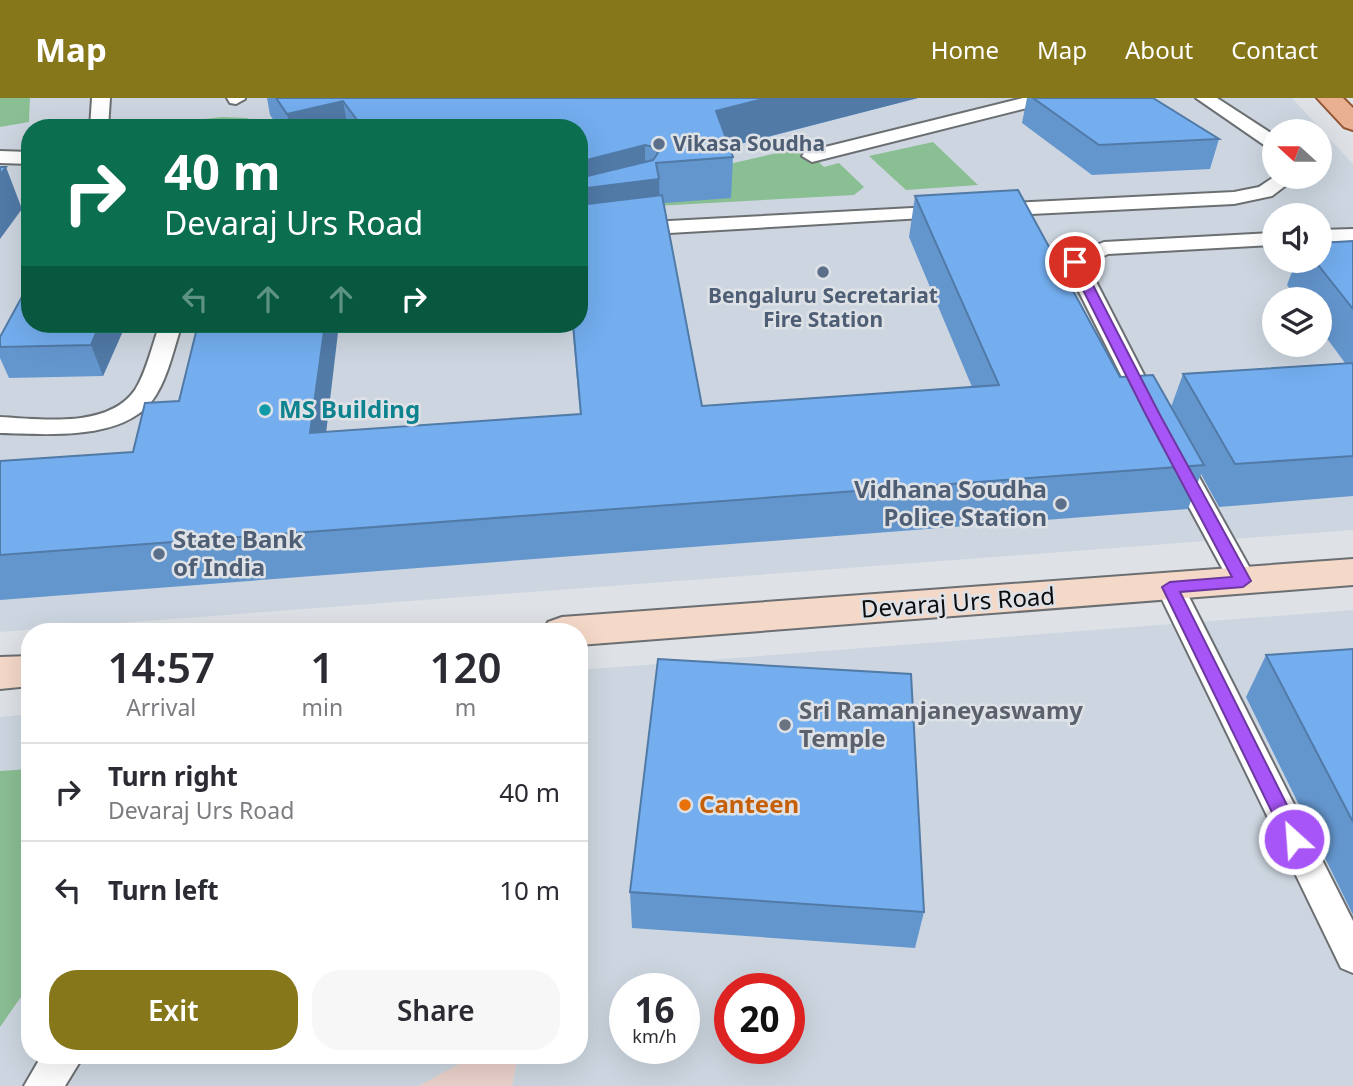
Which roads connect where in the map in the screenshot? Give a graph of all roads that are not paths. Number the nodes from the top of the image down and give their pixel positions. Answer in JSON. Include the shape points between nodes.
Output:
{"nodes":[{"id":1,"x":101,"y":98,"type":"edge"},
{"id":2,"x":1045,"y":98,"type":"edge"},
{"id":3,"x":1205,"y":98,"type":"edge"},
{"id":4,"x":1329,"y":98,"type":"edge"},
{"id":5,"x":100,"y":119,"type":"edge"},
{"id":6,"x":1353,"y":122,"type":"edge"},
{"id":7,"x":1262,"y":135,"type":"edge"},
{"id":8,"x":812,"y":156,"type":"dead end"},
{"id":9,"x":0,"y":157,"type":"edge"},
{"id":10,"x":21,"y":158,"type":"edge"},
{"id":11,"x":1269,"y":189,"type":"edge"},
{"id":12,"x":1353,"y":235,"type":"edge"},
{"id":13,"x":1332,"y":236,"type":"edge"},
{"id":14,"x":588,"y":238,"type":"edge"},
{"id":15,"x":1262,"y":240,"type":"edge"},
{"id":16,"x":168,"y":333,"type":"edge"},
{"id":17,"x":0,"y":425,"type":"edge"},
{"id":18,"x":1353,"y":572,"type":"edge"},
{"id":19,"x":1243,"y":581,"type":"junction"},
{"id":20,"x":1170,"y":587,"type":"junction"},
{"id":21,"x":588,"y":630,"type":"edge"},
{"id":22,"x":21,"y":672,"type":"edge"},
{"id":23,"x":0,"y":673,"type":"edge"},
{"id":24,"x":1353,"y":957,"type":"edge"},
{"id":25,"x":59,"y":1064,"type":"edge"},
{"id":26,"x":43,"y":1086,"type":"edge"}],
"edges":[{"from":1,"to":5,"type":"lane"},
{"from":2,"to":8,"type":"lane"},
{"from":3,"to":7,"type":"lane"},
{"from":4,"to":6,"type":"main road"},
{"from":9,"to":10,"type":"lane"},
{"from":11,"to":14,"type":"lane","via":[[1234,198],[669,227]]},
{"from":12,"to":13,"type":"lane"},
{"from":15,"to":19,"type":"lane","via":[[1104,248],[1075,262]]},
{"from":16,"to":17,"type":"lane","via":[[144,396],[121,417],[61,427]]},
{"from":18,"to":19,"type":"street","name":"Devaraj Urs Road"},
{"from":19,"to":20,"type":"street","name":"Devaraj Urs Road"},
{"from":20,"to":21,"type":"street","name":"Devaraj Urs Road"},
{"from":20,"to":24,"type":"lane"},
{"from":22,"to":23,"type":"street"},
{"from":25,"to":26,"type":"lane"}]}
